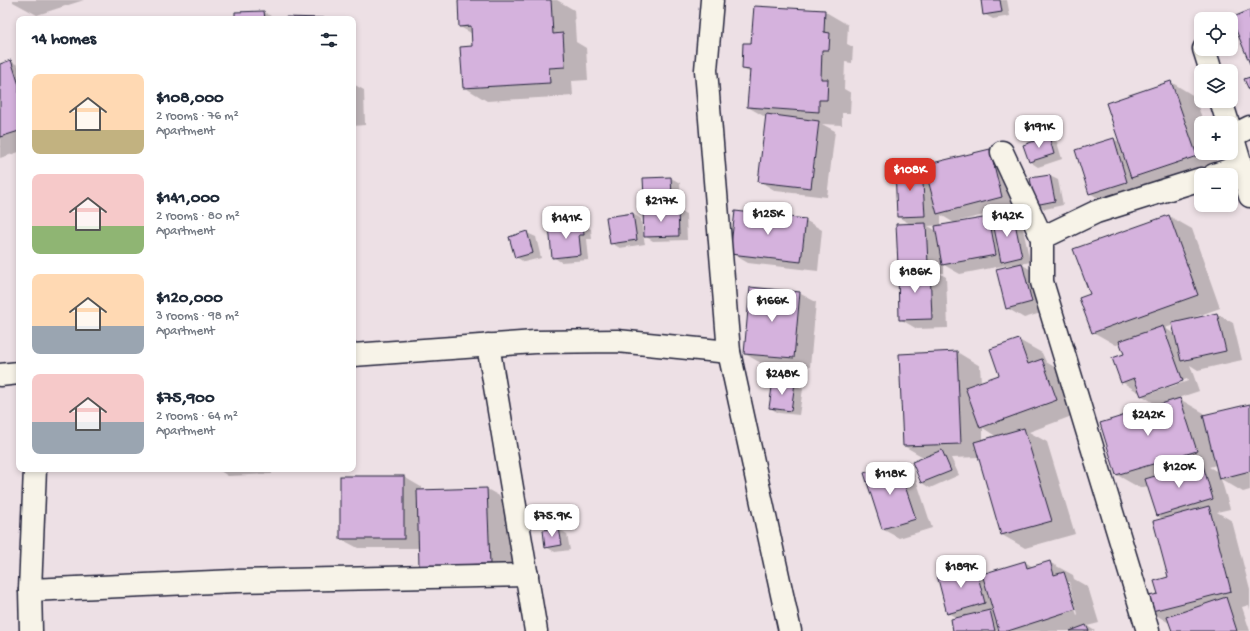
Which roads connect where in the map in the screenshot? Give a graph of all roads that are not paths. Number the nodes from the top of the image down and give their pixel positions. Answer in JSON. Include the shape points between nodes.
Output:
{"nodes":[{"id":1,"x":712,"y":0,"type":"edge"},
{"id":2,"x":1238,"y":148,"type":"edge"},
{"id":3,"x":1002,"y":152,"type":"dead end"},
{"id":4,"x":1241,"y":166,"type":"junction"},
{"id":5,"x":1235,"y":168,"type":"edge"},
{"id":6,"x":1194,"y":181,"type":"edge"},
{"id":7,"x":1250,"y":196,"type":"edge"},
{"id":8,"x":1042,"y":238,"type":"junction"},
{"id":9,"x":488,"y":345,"type":"junction"},
{"id":10,"x":730,"y":352,"type":"junction"},
{"id":11,"x":356,"y":355,"type":"edge"},
{"id":12,"x":16,"y":373,"type":"edge"},
{"id":13,"x":0,"y":375,"type":"edge"},
{"id":14,"x":35,"y":472,"type":"edge"},
{"id":15,"x":527,"y":575,"type":"junction"},
{"id":16,"x":30,"y":590,"type":"junction"},
{"id":17,"x":31,"y":631,"type":"edge"},
{"id":18,"x":536,"y":631,"type":"edge"},
{"id":19,"x":790,"y":631,"type":"edge"},
{"id":20,"x":1148,"y":631,"type":"edge"}],
"edges":[{"from":1,"to":10,"type":"street","via":[[706,70]]},
{"from":2,"to":4,"type":"street"},
{"from":3,"to":8,"type":"street"},
{"from":4,"to":5,"type":"street"},
{"from":4,"to":7,"type":"street"},
{"from":6,"to":8,"type":"street","via":[[1096,212]]},
{"from":8,"to":20,"type":"street","via":[[1042,282]]},
{"from":9,"to":10,"type":"street","via":[[617,341]]},
{"from":9,"to":11,"type":"street"},
{"from":9,"to":15,"type":"street"},
{"from":10,"to":19,"type":"street"},
{"from":12,"to":13,"type":"street"},
{"from":14,"to":16,"type":"street"},
{"from":15,"to":16,"type":"street","via":[[236,581]]},
{"from":15,"to":18,"type":"street"},
{"from":16,"to":17,"type":"street"}]}
